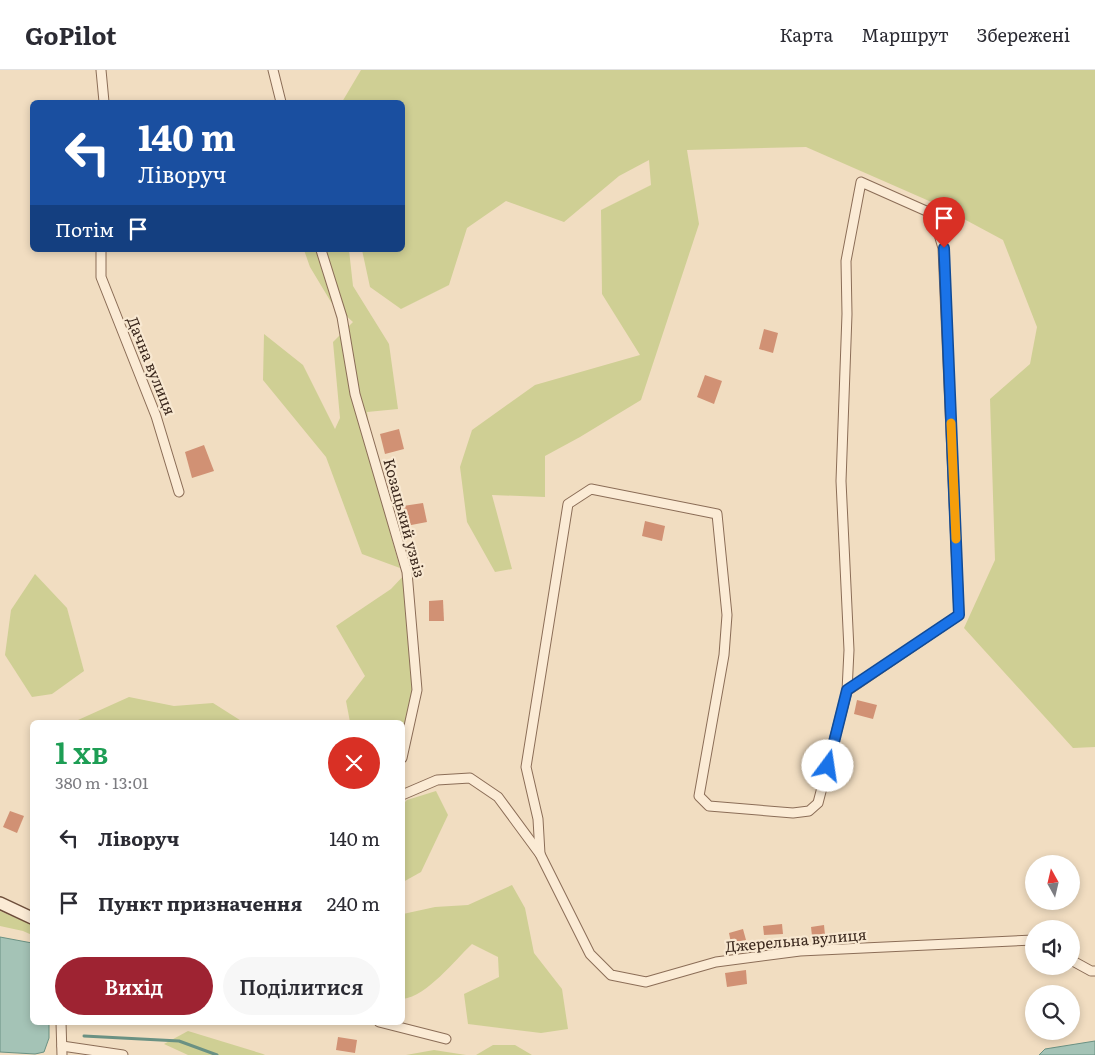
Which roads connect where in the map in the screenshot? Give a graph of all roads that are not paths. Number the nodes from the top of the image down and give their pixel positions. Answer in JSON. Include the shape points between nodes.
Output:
{"nodes":[{"id":1,"x":101,"y":70,"type":"edge"},
{"id":2,"x":273,"y":70,"type":"edge"},
{"id":3,"x":104,"y":100,"type":"edge"},
{"id":4,"x":280,"y":100,"type":"edge"},
{"id":5,"x":101,"y":252,"type":"edge"},
{"id":6,"x":322,"y":252,"type":"edge"},
{"id":7,"x":179,"y":492,"type":"dead end"},
{"id":8,"x":847,"y":690,"type":"junction"},
{"id":9,"x":405,"y":744,"type":"edge"},
{"id":10,"x":405,"y":794,"type":"edge"},
{"id":11,"x":540,"y":854,"type":"junction"},
{"id":12,"x":0,"y":903,"type":"edge"},
{"id":13,"x":30,"y":917,"type":"edge"},
{"id":14,"x":1025,"y":940,"type":"edge"},
{"id":15,"x":1080,"y":965,"type":"edge"},
{"id":16,"x":1094,"y":972,"type":"edge"},
{"id":17,"x":61,"y":1025,"type":"edge"},
{"id":18,"x":391,"y":1025,"type":"edge"},
{"id":19,"x":446,"y":1039,"type":"dead end"},
{"id":20,"x":62,"y":1051,"type":"edge"},
{"id":21,"x":123,"y":1055,"type":"edge"}],
"edges":[{"from":1,"to":3,"type":"street"},
{"from":2,"to":4,"type":"street"},
{"from":5,"to":7,"type":"street","name":"Дачна вулиця","via":[[100,277],[156,416]]},
{"from":6,"to":9,"type":"street","name":"Козацький узвіз","via":[[342,317],[355,394],[407,572],[417,690]]},
{"from":8,"to":8,"type":"street","via":[[849,650],[841,481],[846,261],[861,182],[933,214],[944,248],[959,615]]},
{"from":8,"to":11,"type":"street","via":[[818,803],[814,807],[794,813],[709,806],[699,796],[724,655],[727,615],[717,514],[591,489],[568,504],[526,767],[538,819]]},
{"from":10,"to":11,"type":"street","name":"Джерельна вулиця","via":[[437,780],[470,778],[498,797]]},
{"from":11,"to":14,"type":"street","name":"Джерельна вулиця","via":[[590,954],[611,975],[646,982],[716,962],[800,951]]},
{"from":12,"to":13,"type":"street"},
{"from":15,"to":16,"type":"street"},
{"from":17,"to":20,"type":"street"},
{"from":18,"to":19,"type":"street"},
{"from":20,"to":21,"type":"street"}]}
